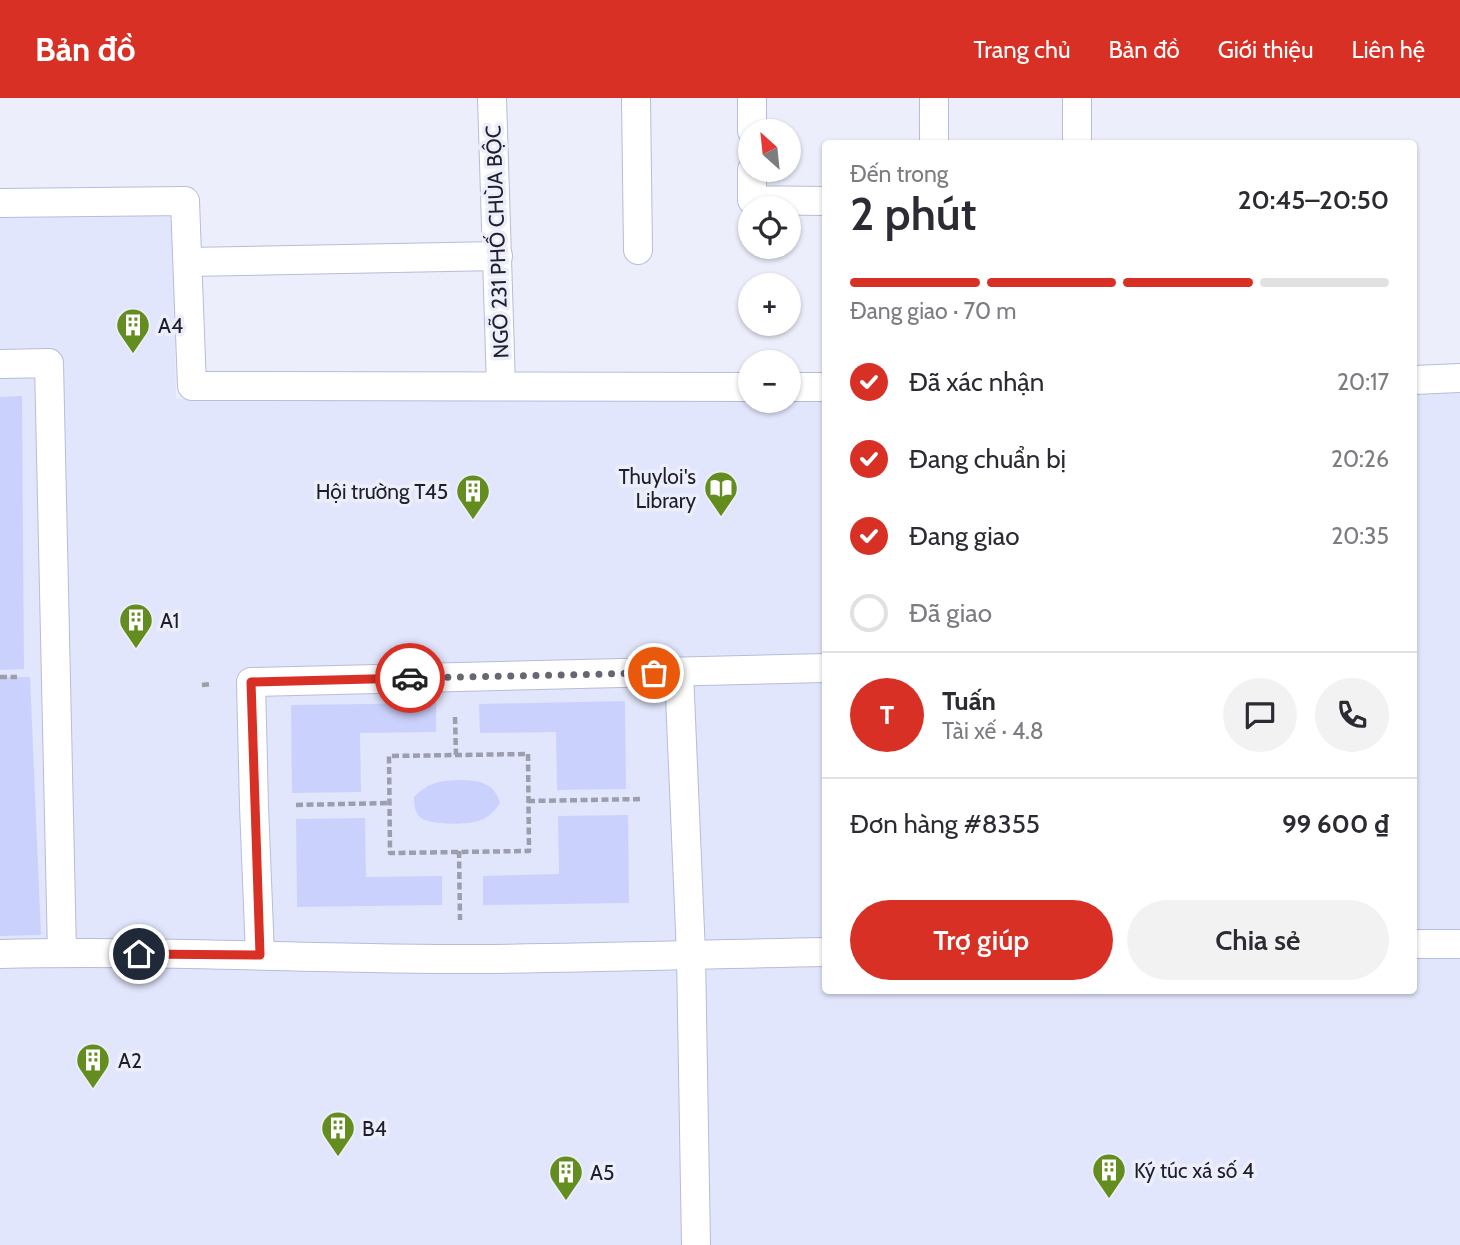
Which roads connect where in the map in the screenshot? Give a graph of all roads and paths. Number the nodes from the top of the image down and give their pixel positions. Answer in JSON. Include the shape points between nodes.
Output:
{"nodes":[{"id":1,"x":492,"y":98,"type":"edge"},
{"id":2,"x":636,"y":98,"type":"edge"},
{"id":3,"x":752,"y":98,"type":"edge"},
{"id":4,"x":934,"y":98,"type":"edge"},
{"id":5,"x":1077,"y":98,"type":"edge"},
{"id":6,"x":752,"y":119,"type":"edge"},
{"id":7,"x":934,"y":140,"type":"edge"},
{"id":8,"x":1077,"y":140,"type":"edge"},
{"id":9,"x":752,"y":182,"type":"edge"},
{"id":10,"x":822,"y":201,"type":"edge"},
{"id":11,"x":0,"y":203,"type":"edge"},
{"id":12,"x":638,"y":250,"type":"dead end"},
{"id":13,"x":498,"y":256,"type":"junction"},
{"id":14,"x":188,"y":262,"type":"junction"},
{"id":15,"x":0,"y":364,"type":"edge"},
{"id":16,"x":1460,"y":378,"type":"edge"},
{"id":17,"x":1417,"y":380,"type":"edge"},
{"id":18,"x":501,"y":386,"type":"junction"},
{"id":19,"x":738,"y":387,"type":"edge"},
{"id":20,"x":801,"y":387,"type":"edge"},
{"id":21,"x":822,"y":387,"type":"edge"},
{"id":22,"x":822,"y":668,"type":"edge"},
{"id":23,"x":679,"y":672,"type":"junction"},
{"id":24,"x":684,"y":799,"type":"junction"},
{"id":25,"x":528,"y":801,"type":"junction"},
{"id":26,"x":389,"y":803,"type":"junction"},
{"id":27,"x":254,"y":806,"type":"junction"},
{"id":28,"x":459,"y":851,"type":"junction"},
{"id":29,"x":1417,"y":944,"type":"edge"},
{"id":30,"x":1460,"y":944,"type":"edge"},
{"id":31,"x":822,"y":951,"type":"edge"},
{"id":32,"x":62,"y":953,"type":"junction"},
{"id":33,"x":0,"y":954,"type":"edge"},
{"id":34,"x":691,"y":954,"type":"junction"},
{"id":35,"x":260,"y":955,"type":"junction"},
{"id":36,"x":461,"y":959,"type":"junction"},
{"id":37,"x":696,"y":1245,"type":"edge"}],
"edges":[{"from":1,"to":13,"type":"lane","name":"NGÕ 231 PHỐ CHÙA BỘC"},
{"from":2,"to":12,"type":"lane"},
{"from":3,"to":6,"type":"lane"},
{"from":4,"to":7,"type":"lane"},
{"from":5,"to":8,"type":"lane"},
{"from":9,"to":10,"type":"lane","via":[[752,200]]},
{"from":11,"to":14,"type":"lane","via":[[186,201]]},
{"from":13,"to":14,"type":"lane"},
{"from":13,"to":18,"type":"lane","name":"NGÕ 231 PHỐ CHÙA BỘC"},
{"from":14,"to":18,"type":"lane","via":[[192,386]]},
{"from":15,"to":32,"type":"lane","via":[[49,363]]},
{"from":16,"to":17,"type":"lane"},
{"from":18,"to":19,"type":"lane"},
{"from":20,"to":21,"type":"lane"},
{"from":22,"to":23,"type":"lane"},
{"from":23,"to":24,"type":"lane"},
{"from":23,"to":27,"type":"lane","via":[[251,682]]},
{"from":24,"to":25,"type":"path"},
{"from":24,"to":34,"type":"lane"},
{"from":25,"to":26,"type":"path","via":[[528,754],[389,756]]},
{"from":25,"to":28,"type":"path","via":[[529,851]]},
{"from":26,"to":27,"type":"path"},
{"from":26,"to":28,"type":"path","via":[[390,853]]},
{"from":27,"to":35,"type":"lane"},
{"from":28,"to":36,"type":"path"},
{"from":29,"to":30,"type":"lane"},
{"from":31,"to":34,"type":"lane"},
{"from":32,"to":33,"type":"lane"},
{"from":32,"to":35,"type":"lane"},
{"from":34,"to":36,"type":"lane"},
{"from":34,"to":37,"type":"lane"},
{"from":35,"to":36,"type":"lane"}]}
